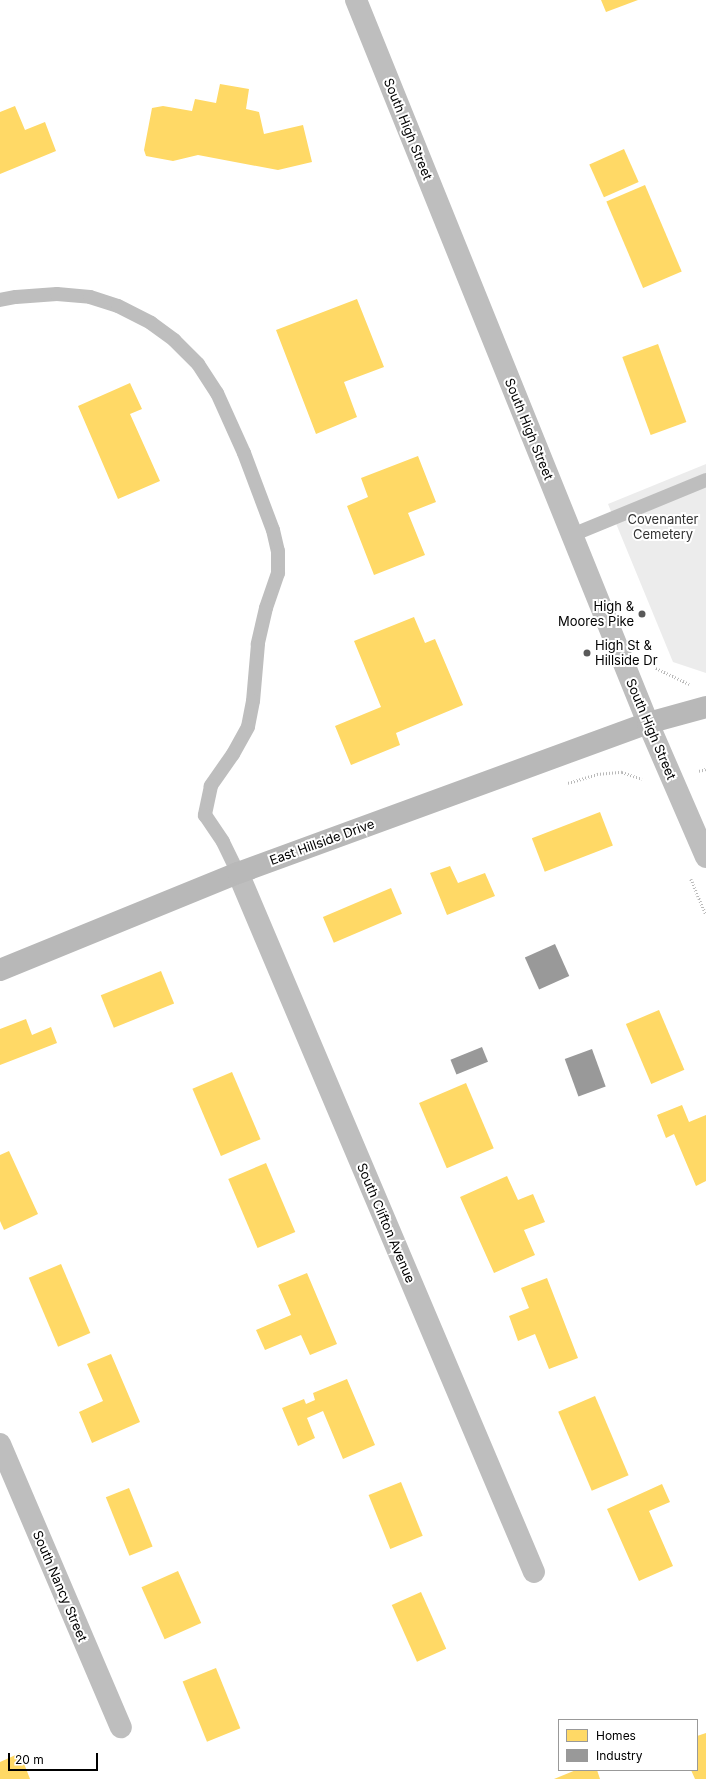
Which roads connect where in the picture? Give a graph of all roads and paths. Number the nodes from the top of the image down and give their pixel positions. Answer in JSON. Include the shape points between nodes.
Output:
{"nodes":[{"id":1,"x":356,"y":0,"type":"edge"},
{"id":2,"x":0,"y":300,"type":"edge"},
{"id":3,"x":706,"y":480,"type":"edge"},
{"id":4,"x":572,"y":535,"type":"junction"},
{"id":5,"x":706,"y":706,"type":"edge"},
{"id":6,"x":648,"y":723,"type":"junction"},
{"id":7,"x":648,"y":783,"type":"dead end"},
{"id":8,"x":567,"y":784,"type":"dead end"},
{"id":9,"x":706,"y":858,"type":"edge"},
{"id":10,"x":238,"y":873,"type":"junction"},
{"id":11,"x":690,"y":878,"type":"dead end"},
{"id":12,"x":706,"y":914,"type":"edge"},
{"id":13,"x":0,"y":970,"type":"edge"},
{"id":14,"x":0,"y":1444,"type":"edge"},
{"id":15,"x":534,"y":1572,"type":"dead end"},
{"id":16,"x":120,"y":1727,"type":"dead end"}],
"edges":[{"from":1,"to":4,"type":"street","name":"South High Street"},
{"from":2,"to":10,"type":"lane","via":[[16,296],[57,294],[90,297],[118,306],[151,323],[174,340],[198,364],[217,393],[244,453],[273,530],[278,551],[278,573],[266,608],[258,644],[248,727],[212,786],[205,815],[223,842]]},
{"from":3,"to":4,"type":"lane"},
{"from":4,"to":6,"type":"street","name":"South High Street"},
{"from":5,"to":6,"type":"main road","name":"East Hillside Drive"},
{"from":6,"to":9,"type":"street","name":"South High Street"},
{"from":6,"to":10,"type":"main road","name":"East Hillside Drive"},
{"from":7,"to":8,"type":"path","via":[[638,776],[622,772],[597,774]]},
{"from":10,"to":13,"type":"main road","name":"East Hillside Drive"},
{"from":10,"to":15,"type":"street","name":"South Clifton Avenue"},
{"from":11,"to":12,"type":"path"},
{"from":14,"to":16,"type":"street","name":"South Nancy Street"}]}
